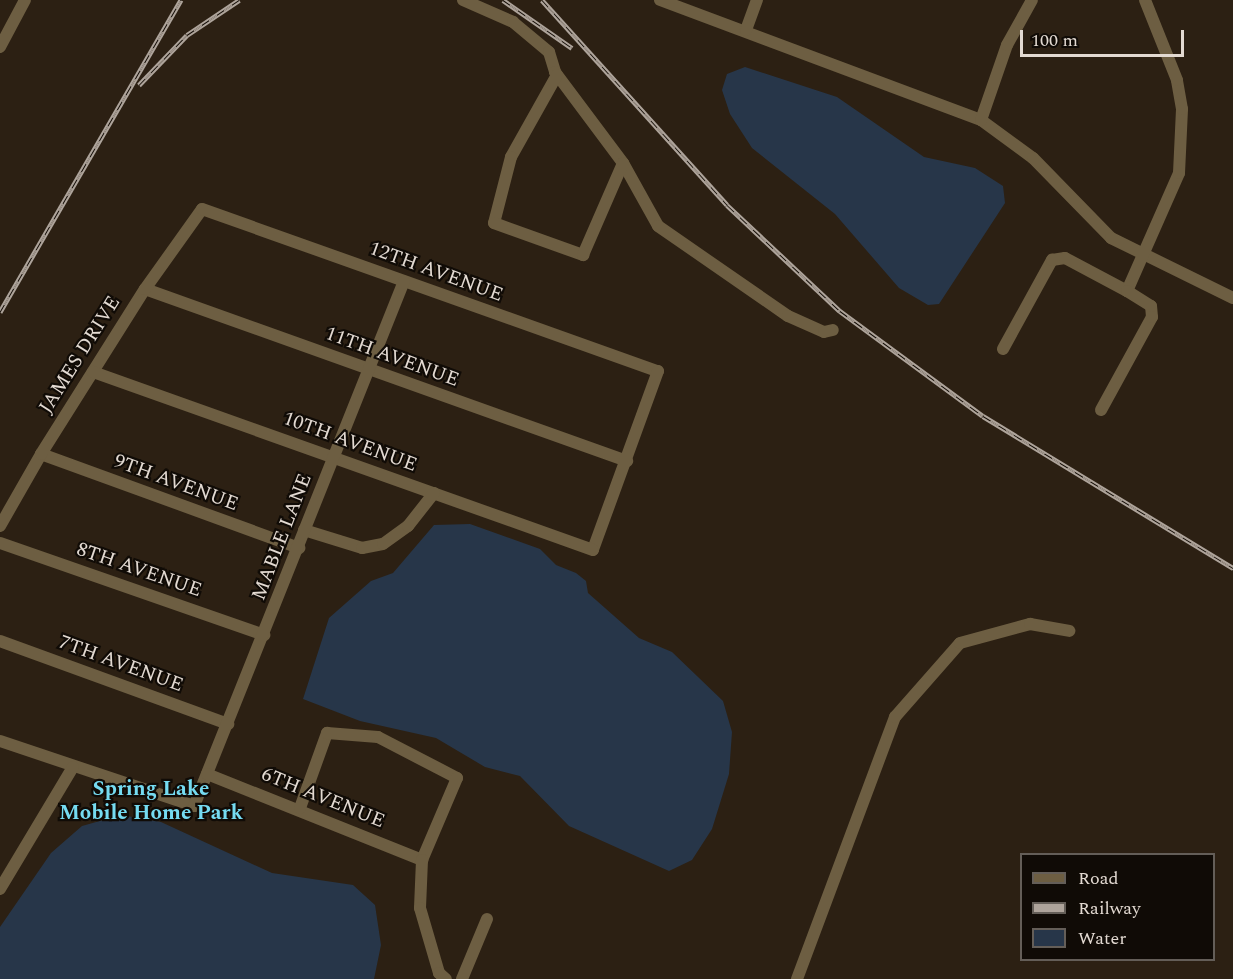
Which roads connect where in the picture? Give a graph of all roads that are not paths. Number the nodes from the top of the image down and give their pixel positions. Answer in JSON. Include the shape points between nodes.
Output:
{"nodes":[{"id":1,"x":25,"y":0,"type":"edge"},
{"id":2,"x":463,"y":0,"type":"edge"},
{"id":3,"x":660,"y":0,"type":"edge"},
{"id":4,"x":757,"y":0,"type":"edge"},
{"id":5,"x":1032,"y":0,"type":"edge"},
{"id":6,"x":1145,"y":0,"type":"edge"},
{"id":7,"x":746,"y":30,"type":"junction"},
{"id":8,"x":0,"y":47,"type":"edge"},
{"id":9,"x":557,"y":75,"type":"junction"},
{"id":10,"x":981,"y":120,"type":"junction"},
{"id":11,"x":623,"y":163,"type":"junction"},
{"id":12,"x":202,"y":209,"type":"joint"},
{"id":13,"x":1143,"y":253,"type":"junction"},
{"id":14,"x":404,"y":281,"type":"junction"},
{"id":15,"x":145,"y":289,"type":"junction"},
{"id":16,"x":1127,"y":291,"type":"junction"},
{"id":17,"x":1233,"y":298,"type":"edge"},
{"id":18,"x":833,"y":330,"type":"dead end"},
{"id":19,"x":1003,"y":349,"type":"dead end"},
{"id":20,"x":370,"y":369,"type":"junction"},
{"id":21,"x":93,"y":372,"type":"junction"},
{"id":22,"x":1101,"y":410,"type":"dead end"},
{"id":23,"x":41,"y":454,"type":"junction"},
{"id":24,"x":335,"y":457,"type":"junction"},
{"id":25,"x":627,"y":460,"type":"junction"},
{"id":26,"x":434,"y":493,"type":"junction"},
{"id":27,"x":0,"y":526,"type":"edge"},
{"id":28,"x":304,"y":530,"type":"junction"},
{"id":29,"x":0,"y":543,"type":"edge"},
{"id":30,"x":298,"y":548,"type":"junction"},
{"id":31,"x":1069,"y":631,"type":"dead end"},
{"id":32,"x":264,"y":635,"type":"junction"},
{"id":33,"x":0,"y":642,"type":"edge"},
{"id":34,"x":228,"y":724,"type":"junction"},
{"id":35,"x":0,"y":741,"type":"edge"},
{"id":36,"x":73,"y":767,"type":"junction"},
{"id":37,"x":207,"y":774,"type":"junction"},
{"id":38,"x":300,"y":808,"type":"junction"},
{"id":39,"x":422,"y":860,"type":"junction"},
{"id":40,"x":0,"y":889,"type":"edge"},
{"id":41,"x":487,"y":919,"type":"dead end"},
{"id":42,"x":443,"y":976,"type":"edge"},
{"id":43,"x":462,"y":979,"type":"edge"},
{"id":44,"x":797,"y":979,"type":"edge"}],
"edges":[{"from":1,"to":8,"type":"street"},
{"from":2,"to":9,"type":"street","via":[[513,22],[549,52]]},
{"from":3,"to":7,"type":"street"},
{"from":4,"to":7,"type":"street"},
{"from":5,"to":10,"type":"street","via":[[1007,45]]},
{"from":6,"to":13,"type":"street","via":[[1166,44],[1182,110],[1179,173]]},
{"from":7,"to":10,"type":"street"},
{"from":9,"to":11,"type":"street"},
{"from":9,"to":11,"type":"street","via":[[511,158],[494,223],[583,255]]},
{"from":10,"to":13,"type":"street","via":[[1033,158],[1111,238]]},
{"from":11,"to":18,"type":"street","via":[[658,226],[788,316],[824,332]]},
{"from":12,"to":14,"type":"street","name":"12TH AVENUE"},
{"from":12,"to":15,"type":"street","name":"JAMES DRIVE"},
{"from":13,"to":16,"type":"street"},
{"from":13,"to":17,"type":"street"},
{"from":14,"to":20,"type":"street","name":"MABLE LANE"},
{"from":14,"to":25,"type":"street","name":"12TH AVENUE","via":[[658,371]]},
{"from":15,"to":20,"type":"street","name":"11TH AVENUE"},
{"from":15,"to":21,"type":"street","name":"JAMES DRIVE"},
{"from":16,"to":19,"type":"street","via":[[1065,258],[1052,260]]},
{"from":16,"to":22,"type":"street","via":[[1147,302],[1152,317]]},
{"from":20,"to":24,"type":"street","name":"MABLE LANE"},
{"from":20,"to":25,"type":"street","name":"11TH AVENUE"},
{"from":21,"to":23,"type":"street","name":"JAMES DRIVE"},
{"from":21,"to":24,"type":"street","name":"10TH AVENUE"},
{"from":23,"to":27,"type":"street","name":"JAMES DRIVE"},
{"from":23,"to":30,"type":"street","name":"9TH AVENUE"},
{"from":24,"to":26,"type":"street","name":"10TH AVENUE"},
{"from":24,"to":28,"type":"street","name":"MABLE LANE"},
{"from":25,"to":26,"type":"street","name":"10TH AVENUE","via":[[592,550]]},
{"from":26,"to":28,"type":"street","via":[[408,526],[383,544],[362,548]]},
{"from":28,"to":30,"type":"street","name":"MABLE LANE"},
{"from":29,"to":32,"type":"street","name":"8TH AVENUE"},
{"from":30,"to":32,"type":"street","name":"MABLE LANE"},
{"from":31,"to":44,"type":"street","via":[[1030,624],[960,643],[895,717]]},
{"from":32,"to":34,"type":"street","name":"MABLE LANE"},
{"from":33,"to":34,"type":"street","name":"7TH AVENUE"},
{"from":34,"to":37,"type":"street","name":"MABLE LANE"},
{"from":35,"to":36,"type":"street"},
{"from":36,"to":37,"type":"street","name":"MABLE LANE","via":[[194,806]]},
{"from":36,"to":40,"type":"street"},
{"from":37,"to":38,"type":"street","name":"6TH AVENUE"},
{"from":38,"to":39,"type":"street","name":"6TH AVENUE"},
{"from":38,"to":39,"type":"street","via":[[327,733],[378,737],[457,778]]},
{"from":39,"to":42,"type":"street","via":[[420,908]]},
{"from":41,"to":43,"type":"street"}]}
